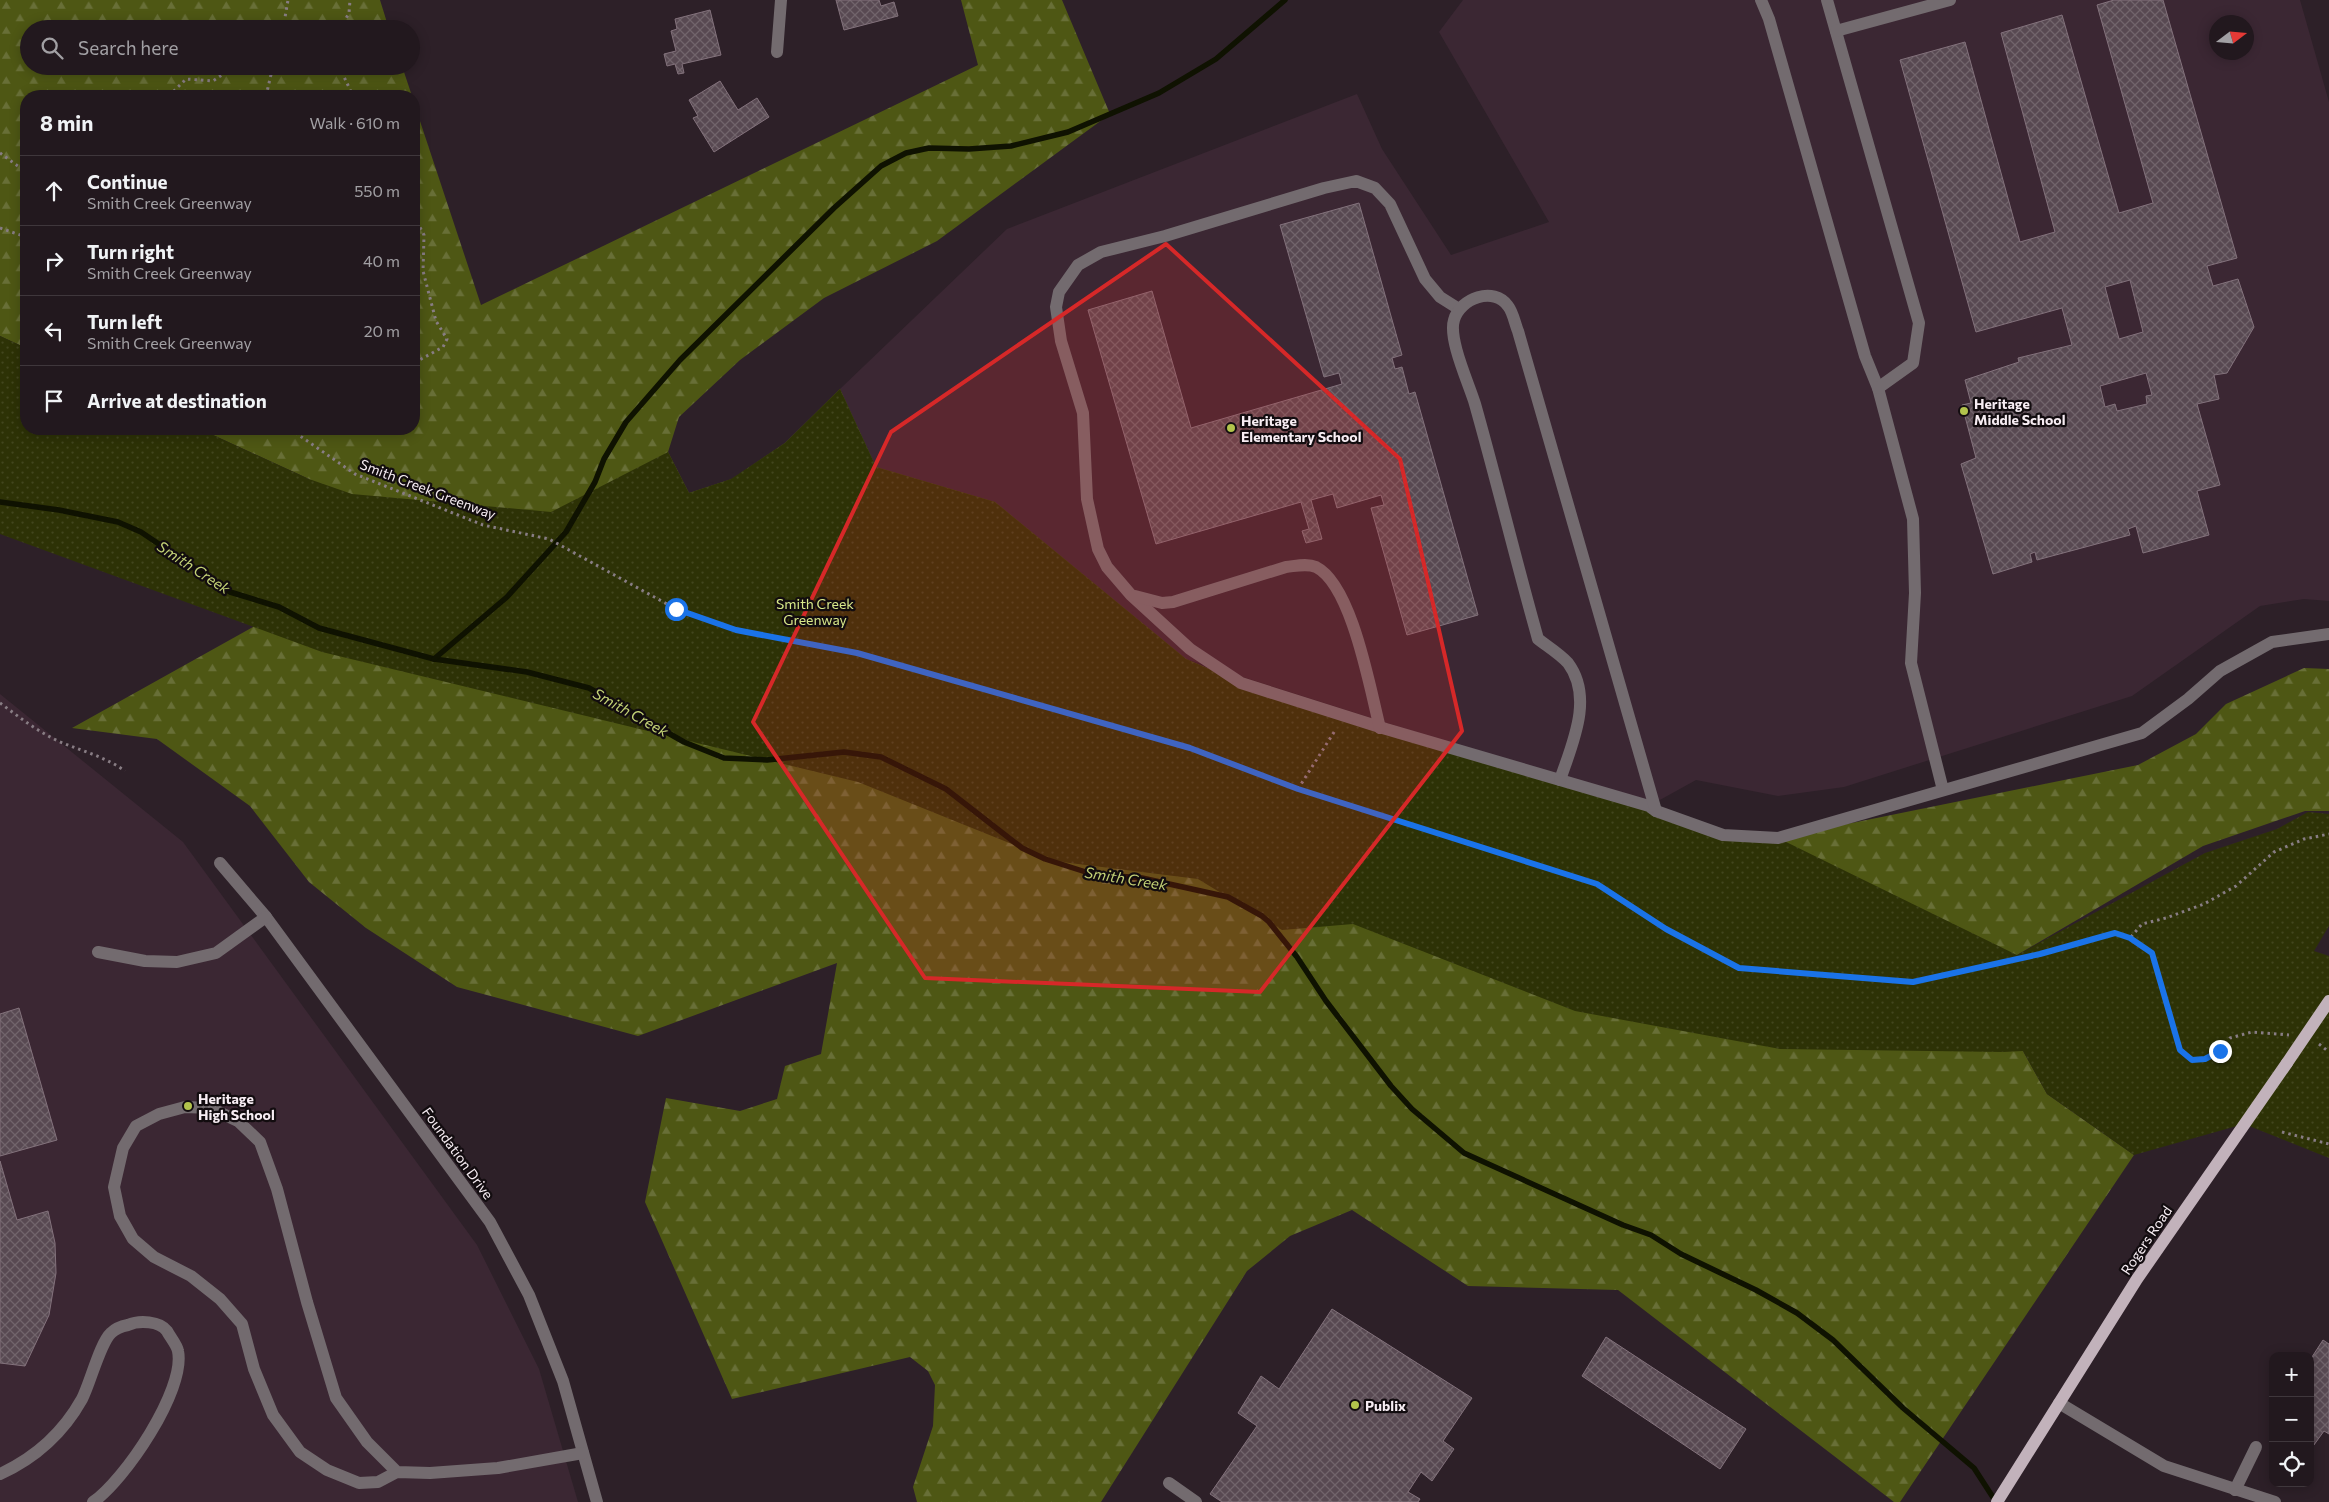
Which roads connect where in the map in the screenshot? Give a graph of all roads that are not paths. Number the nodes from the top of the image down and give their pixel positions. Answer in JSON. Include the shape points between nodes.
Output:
{"nodes":[{"id":1,"x":781,"y":0,"type":"edge"},
{"id":2,"x":1761,"y":0,"type":"edge"},
{"id":3,"x":1827,"y":0,"type":"edge"},
{"id":4,"x":1950,"y":0,"type":"edge"},
{"id":5,"x":1836,"y":31,"type":"junction"},
{"id":6,"x":777,"y":52,"type":"dead end"},
{"id":7,"x":1459,"y":309,"type":"junction"},
{"id":8,"x":1878,"y":388,"type":"junction"},
{"id":9,"x":1131,"y":595,"type":"junction"},
{"id":10,"x":2329,"y":634,"type":"edge"},
{"id":11,"x":1380,"y":728,"type":"junction"},
{"id":12,"x":1560,"y":780,"type":"junction"},
{"id":13,"x":1943,"y":790,"type":"junction"},
{"id":14,"x":1656,"y":811,"type":"junction"},
{"id":15,"x":220,"y":863,"type":"dead end"},
{"id":16,"x":266,"y":917,"type":"junction"},
{"id":17,"x":98,"y":952,"type":"dead end"},
{"id":18,"x":2329,"y":1001,"type":"edge"},
{"id":19,"x":2058,"y":1403,"type":"junction"},
{"id":20,"x":2256,"y":1447,"type":"dead end"},
{"id":21,"x":583,"y":1453,"type":"junction"},
{"id":22,"x":397,"y":1472,"type":"junction"},
{"id":23,"x":0,"y":1474,"type":"edge"},
{"id":24,"x":1169,"y":1483,"type":"dead end"},
{"id":25,"x":2235,"y":1490,"type":"junction"},
{"id":26,"x":93,"y":1502,"type":"edge"},
{"id":27,"x":597,"y":1502,"type":"edge"},
{"id":28,"x":1196,"y":1502,"type":"edge"},
{"id":29,"x":1997,"y":1502,"type":"edge"},
{"id":30,"x":2275,"y":1502,"type":"edge"}],
"edges":[{"from":1,"to":6,"type":"street"},
{"from":2,"to":8,"type":"street"},
{"from":3,"to":5,"type":"street"},
{"from":4,"to":5,"type":"street"},
{"from":5,"to":8,"type":"street","via":[[1919,323],[1913,363]]},
{"from":7,"to":9,"type":"street","via":[[1440,297],[1425,279],[1390,204],[1374,188],[1356,181],[1101,252],[1078,264],[1059,292],[1056,308],[1058,327],[1083,413],[1087,498],[1098,549],[1107,568]]},
{"from":7,"to":12,"type":"street","via":[[1453,321],[1455,345],[1474,403],[1538,639],[1567,662],[1579,682],[1577,729]]},
{"from":7,"to":14,"type":"street","via":[[1476,297],[1493,296],[1508,306]]},
{"from":8,"to":13,"type":"street","via":[[1913,518],[1915,593],[1911,663]]},
{"from":9,"to":11,"type":"street","via":[[1190,648],[1241,683]]},
{"from":9,"to":11,"type":"street","via":[[1162,603],[1173,602],[1286,567],[1302,564],[1316,567],[1330,577],[1342,596]]},
{"from":10,"to":13,"type":"street","via":[[2272,642],[2220,671],[2142,732]]},
{"from":11,"to":12,"type":"street"},
{"from":12,"to":14,"type":"street","via":[[1649,806]]},
{"from":13,"to":14,"type":"street","via":[[1778,838],[1723,835]]},
{"from":15,"to":16,"type":"street","name":"Foundation Drive"},
{"from":16,"to":17,"type":"street","via":[[216,953],[177,962],[145,961]]},
{"from":16,"to":21,"type":"street","name":"Foundation Drive","via":[[490,1222],[529,1295],[563,1381]]},
{"from":18,"to":19,"type":"main road","name":"Rogers Road","bridge":true,"via":[[2137,1279]]},
{"from":19,"to":25,"type":"street","via":[[2164,1466]]},
{"from":19,"to":29,"type":"main road","name":"Rogers Road"},
{"from":20,"to":25,"type":"street"},
{"from":21,"to":22,"type":"street","via":[[498,1468]]},
{"from":21,"to":27,"type":"street","name":"Foundation Drive"},
{"from":22,"to":22,"type":"street","via":[[367,1442],[336,1398],[277,1189],[260,1142],[238,1121],[210,1108],[185,1107],[160,1114],[136,1126],[123,1148],[114,1187],[120,1216],[133,1239],[154,1257],[191,1276],[220,1299],[242,1324],[254,1369],[273,1415],[300,1452],[327,1470],[359,1483],[378,1482]]},
{"from":23,"to":26,"type":"street","via":[[24,1463],[58,1434],[83,1398],[111,1333],[130,1324],[150,1322],[165,1329],[178,1350],[177,1378],[136,1457]]},
{"from":24,"to":28,"type":"street"},
{"from":25,"to":30,"type":"street"}]}
